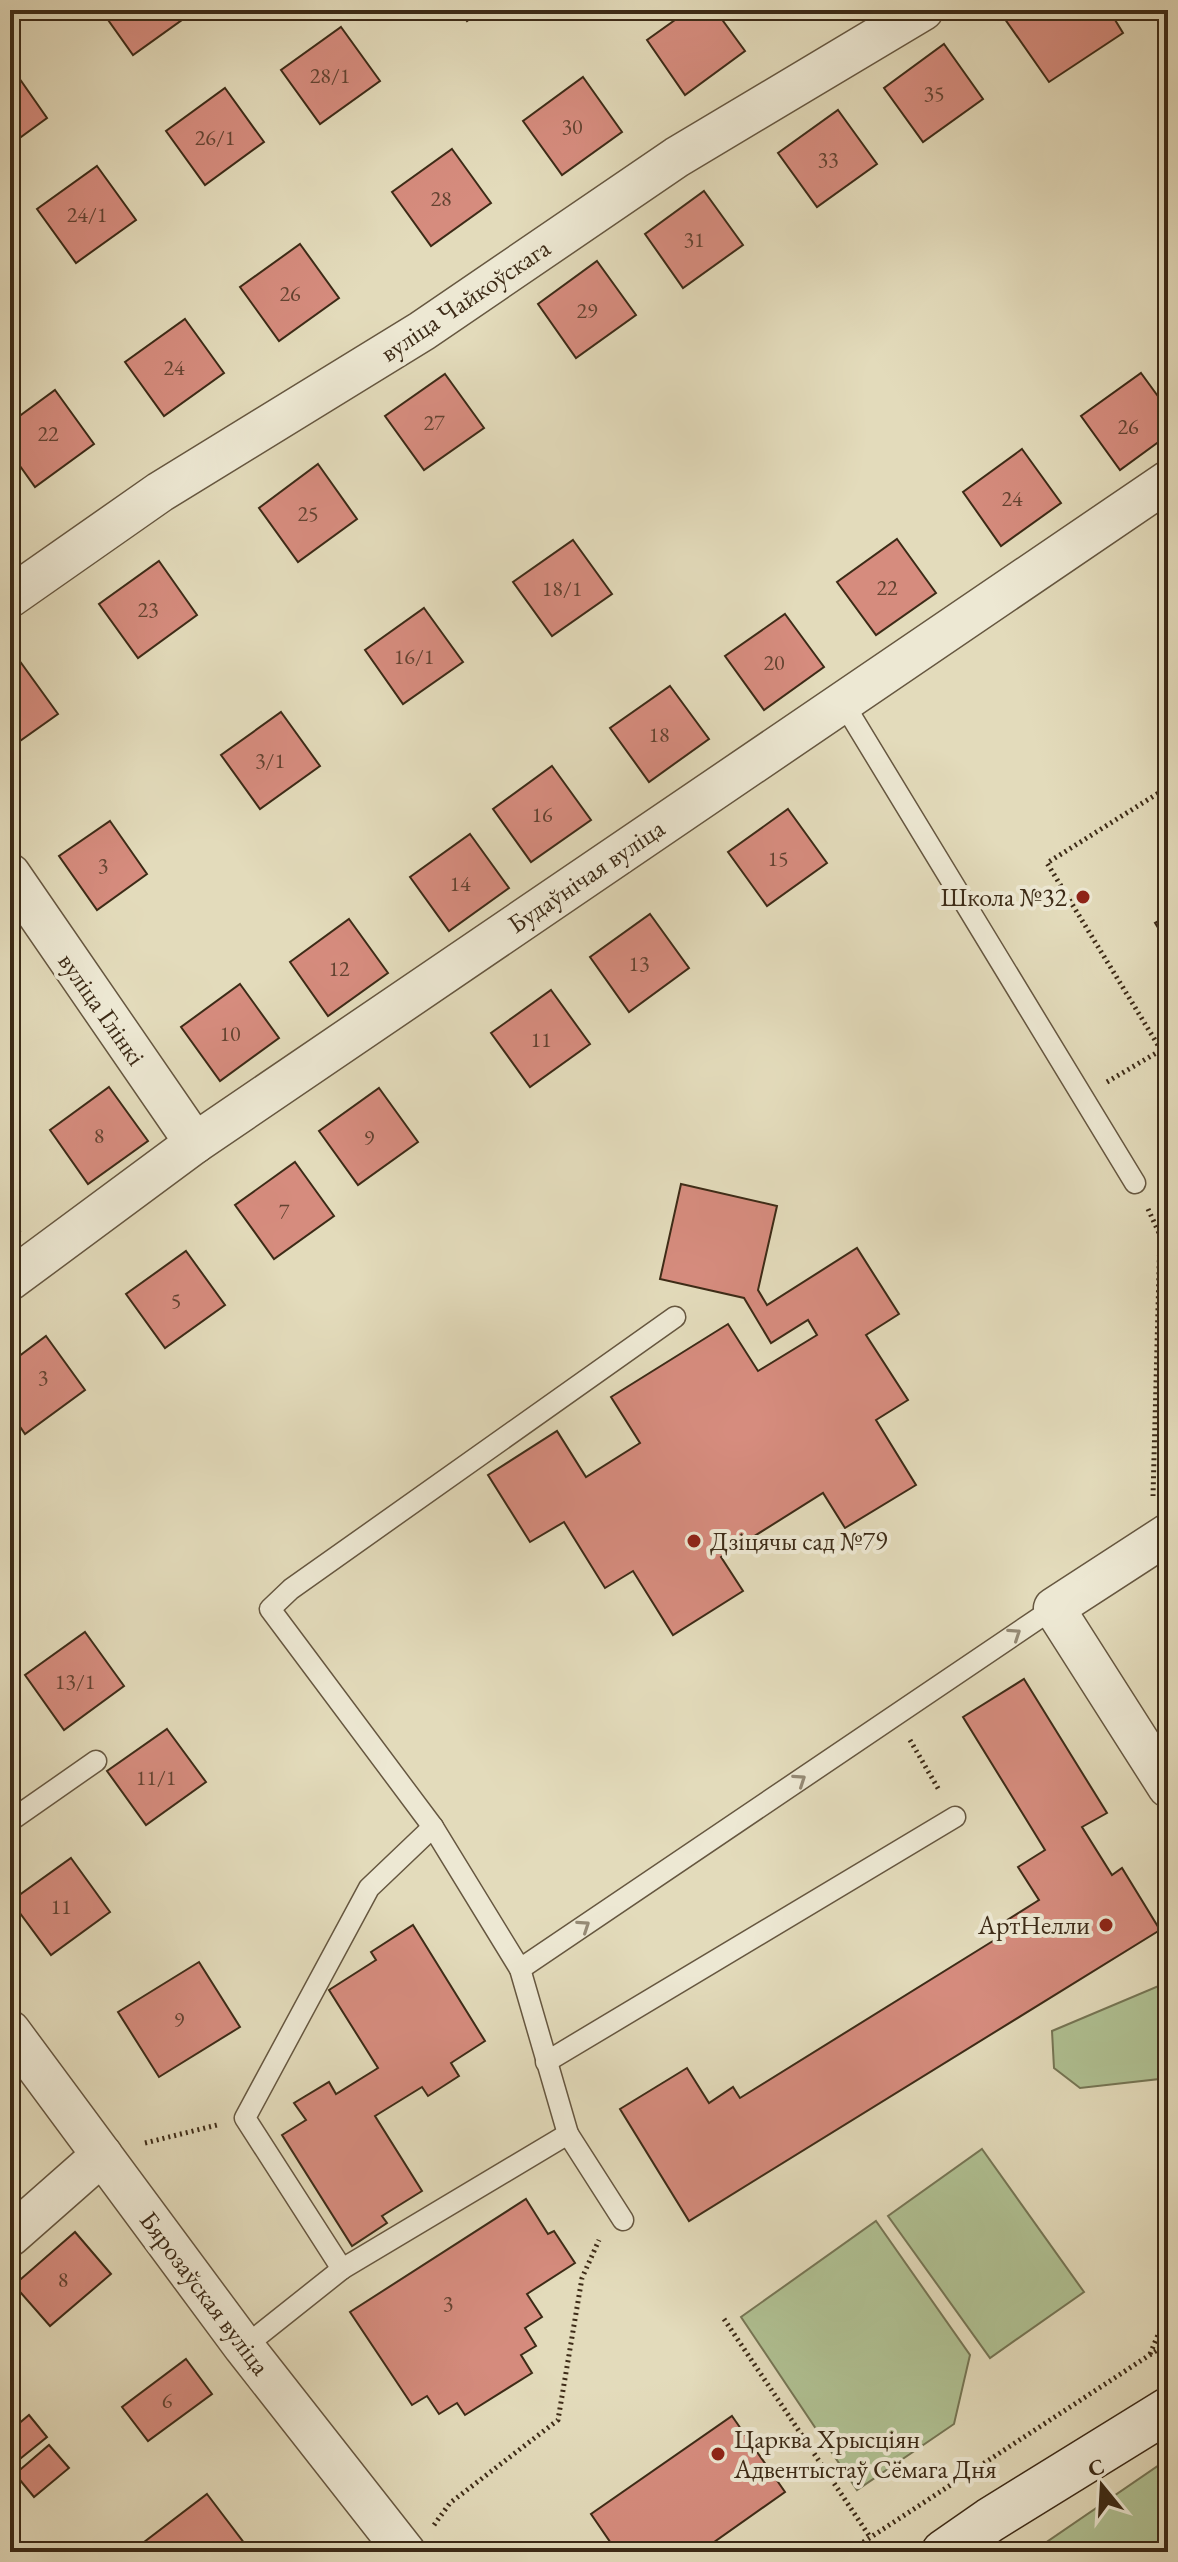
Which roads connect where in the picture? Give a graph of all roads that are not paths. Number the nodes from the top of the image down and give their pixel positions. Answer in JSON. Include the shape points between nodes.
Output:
{"nodes":[{"id":1,"x":923,"y":10,"type":"edge"},
{"id":2,"x":1168,"y":481,"type":"edge"},
{"id":3,"x":10,"y":597,"type":"edge"},
{"id":4,"x":842,"y":701,"type":"junction"},
{"id":5,"x":10,"y":874,"type":"edge"},
{"id":6,"x":195,"y":1143,"type":"junction"},
{"id":7,"x":1135,"y":1183,"type":"road end"},
{"id":8,"x":10,"y":1280,"type":"edge"},
{"id":9,"x":675,"y":1317,"type":"dead end"},
{"id":10,"x":1160,"y":1539,"type":"edge"},
{"id":11,"x":1054,"y":1608,"type":"junction"},
{"id":12,"x":96,"y":1761,"type":"dead end"},
{"id":13,"x":1166,"y":1779,"type":"edge"},
{"id":14,"x":955,"y":1817,"type":"road end"},
{"id":15,"x":10,"y":1821,"type":"edge"},
{"id":16,"x":433,"y":1827,"type":"junction"},
{"id":17,"x":520,"y":1969,"type":"junction"},
{"id":18,"x":10,"y":2031,"type":"edge"},
{"id":19,"x":546,"y":2062,"type":"junction"},
{"id":20,"x":568,"y":2134,"type":"junction"},
{"id":21,"x":102,"y":2155,"type":"junction"},
{"id":22,"x":623,"y":2220,"type":"road end"},
{"id":23,"x":10,"y":2236,"type":"edge"},
{"id":24,"x":342,"y":2269,"type":"junction"},
{"id":25,"x":244,"y":2347,"type":"junction"},
{"id":26,"x":1168,"y":2410,"type":"edge"},
{"id":27,"x":417,"y":2542,"type":"edge"},
{"id":28,"x":944,"y":2552,"type":"edge"}],
"edges":[{"from":1,"to":3,"type":"street","name":"вуліца Чайкоўскага","via":[[677,157],[422,331],[160,492]]},
{"from":2,"to":4,"type":"street","name":"Будаўнічая вуліца"},
{"from":4,"to":6,"type":"street","name":"Будаўнічая вуліца"},
{"from":4,"to":7,"type":"lane"},
{"from":5,"to":6,"type":"street","name":"вуліца Глінкі"},
{"from":6,"to":8,"type":"street","name":"Будаўнічая вуліца"},
{"from":9,"to":16,"type":"lane","via":[[270,1609]]},
{"from":10,"to":11,"type":"street"},
{"from":11,"to":13,"type":"street"},
{"from":17,"to":11,"type":"lane","one_way":true},
{"from":12,"to":15,"type":"lane"},
{"from":14,"to":19,"type":"lane"},
{"from":16,"to":17,"type":"lane"},
{"from":16,"to":24,"type":"lane","via":[[369,1888],[245,2118]]},
{"from":17,"to":19,"type":"lane"},
{"from":18,"to":21,"type":"street","name":"Бярозаўская вуліца"},
{"from":19,"to":20,"type":"lane"},
{"from":20,"to":22,"type":"lane"},
{"from":20,"to":24,"type":"lane"},
{"from":21,"to":23,"type":"street"},
{"from":21,"to":25,"type":"street","name":"Бярозаўская вуліца"},
{"from":24,"to":25,"type":"lane"},
{"from":25,"to":27,"type":"street","name":"Бярозаўская вуліца"},
{"from":26,"to":28,"type":"main road"}]}
